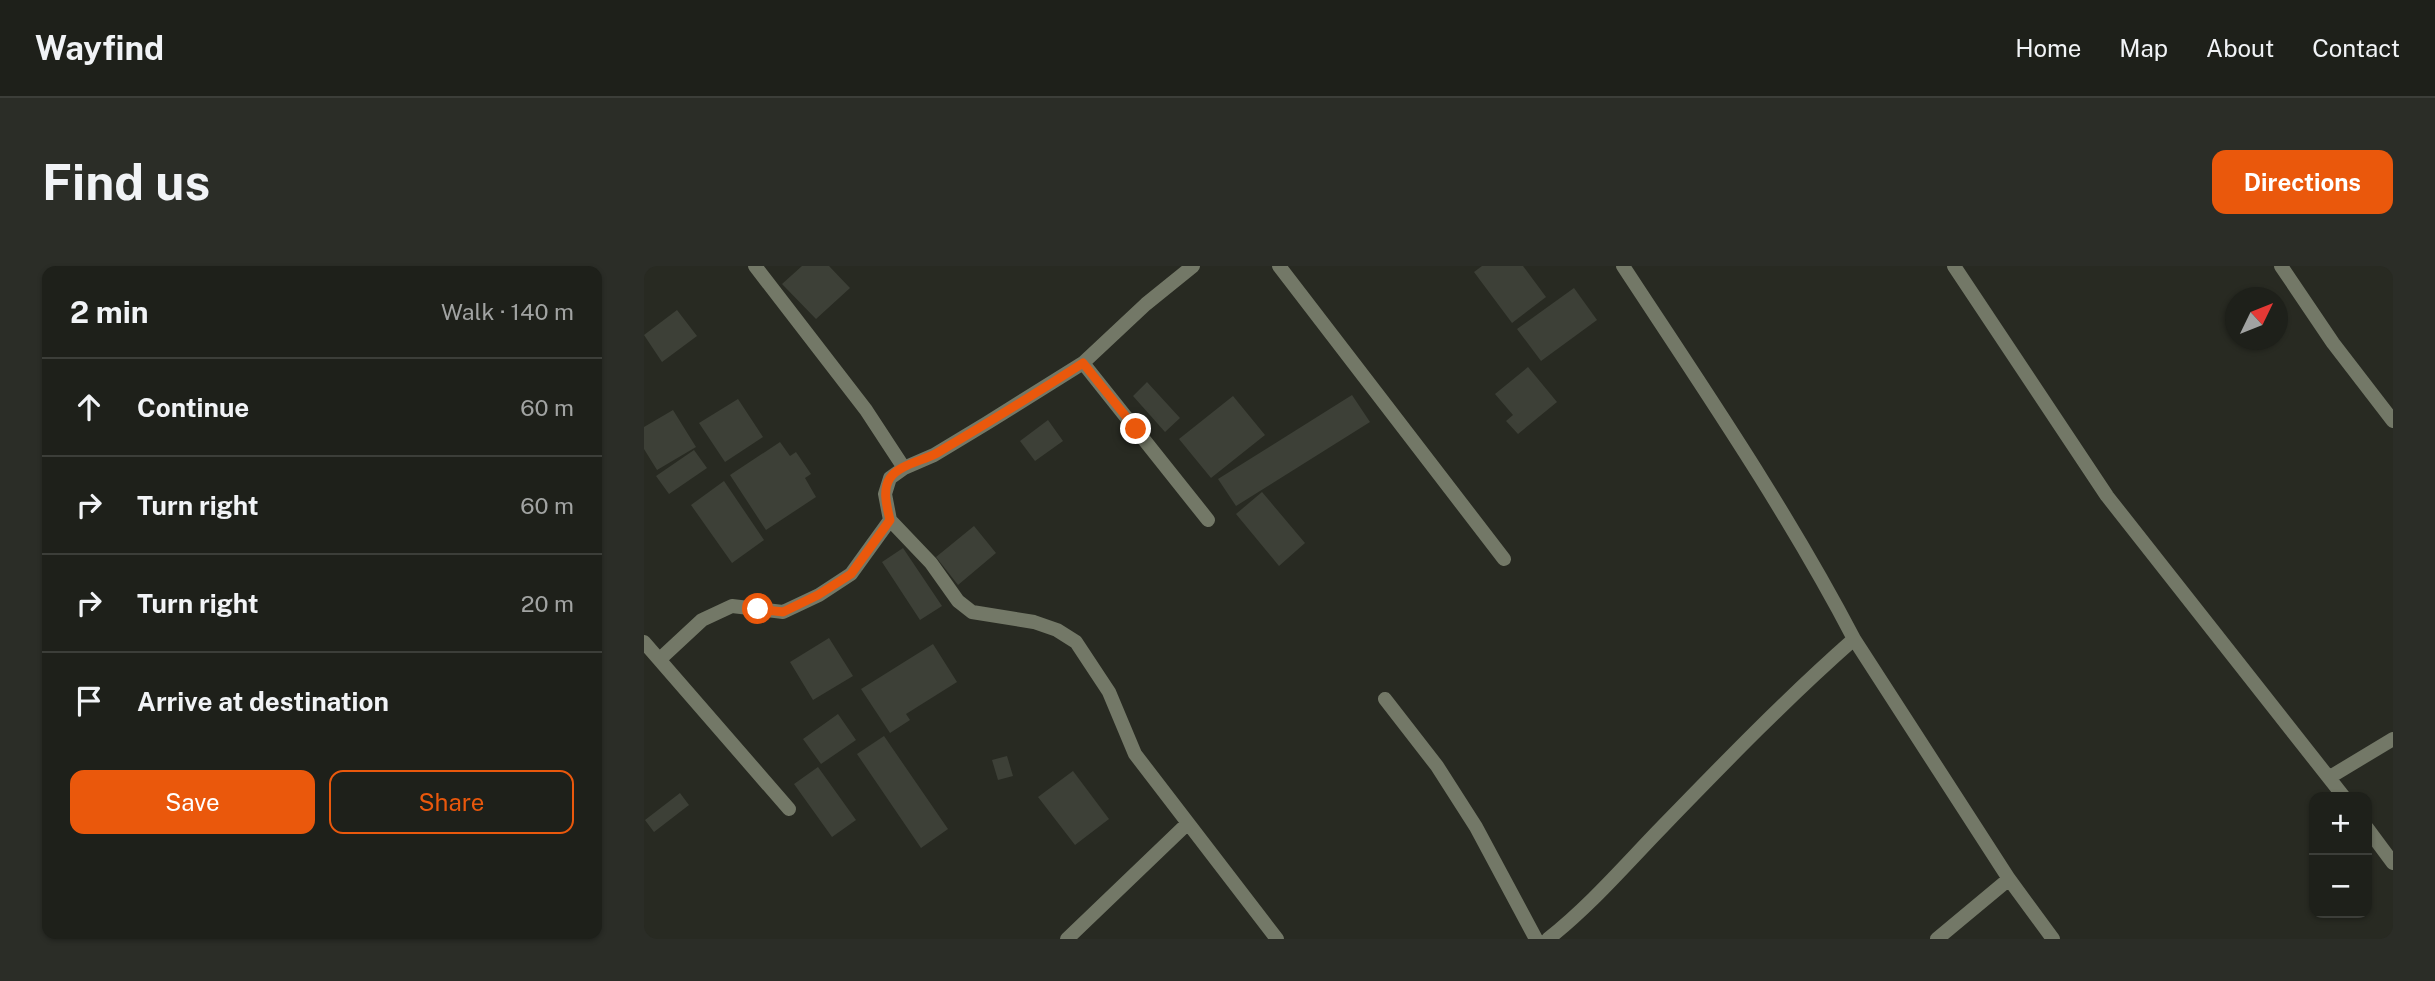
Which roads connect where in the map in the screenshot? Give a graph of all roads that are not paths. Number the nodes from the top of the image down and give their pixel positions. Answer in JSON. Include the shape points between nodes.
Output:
{"nodes":[{"id":1,"x":755,"y":266,"type":"edge"},
{"id":2,"x":1193,"y":266,"type":"edge"},
{"id":3,"x":1279,"y":266,"type":"edge"},
{"id":4,"x":1623,"y":266,"type":"edge"},
{"id":5,"x":1954,"y":266,"type":"edge"},
{"id":6,"x":2281,"y":266,"type":"edge"},
{"id":7,"x":1083,"y":363,"type":"junction"},
{"id":8,"x":2393,"y":421,"type":"edge"},
{"id":9,"x":904,"y":468,"type":"junction"},
{"id":10,"x":890,"y":520,"type":"junction"},
{"id":11,"x":1208,"y":520,"type":"dead end"},
{"id":12,"x":1504,"y":559,"type":"dead end"},
{"id":13,"x":1854,"y":639,"type":"junction"},
{"id":14,"x":644,"y":642,"type":"edge"},
{"id":15,"x":660,"y":659,"type":"junction"},
{"id":16,"x":1385,"y":699,"type":"dead end"},
{"id":17,"x":2393,"y":739,"type":"edge"},
{"id":18,"x":2330,"y":777,"type":"junction"},
{"id":19,"x":2340,"y":792,"type":"edge"},
{"id":20,"x":789,"y":809,"type":"dead end"},
{"id":21,"x":1188,"y":823,"type":"junction"},
{"id":22,"x":2372,"y":835,"type":"edge"},
{"id":23,"x":2393,"y":863,"type":"edge"},
{"id":24,"x":2009,"y":879,"type":"junction"},
{"id":25,"x":1068,"y":939,"type":"edge"},
{"id":26,"x":1277,"y":939,"type":"edge"},
{"id":27,"x":1536,"y":939,"type":"edge"},
{"id":28,"x":1548,"y":939,"type":"edge"},
{"id":29,"x":1937,"y":939,"type":"edge"},
{"id":30,"x":2053,"y":939,"type":"edge"}],
"edges":[{"from":1,"to":9,"type":"street","via":[[866,410]]},
{"from":2,"to":7,"type":"street"},
{"from":3,"to":12,"type":"street"},
{"from":4,"to":13,"type":"street","via":[[1729,428]]},
{"from":5,"to":18,"type":"street","via":[[2106,496]]},
{"from":6,"to":8,"type":"street"},
{"from":7,"to":9,"type":"street","via":[[934,455]]},
{"from":7,"to":11,"type":"street"},
{"from":9,"to":10,"type":"street","via":[[890,478],[885,494]]},
{"from":10,"to":15,"type":"street","via":[[851,574],[818,595],[783,612],[732,606],[702,620]]},
{"from":10,"to":21,"type":"street","via":[[972,612],[1034,622],[1076,642],[1109,692],[1135,754]]},
{"from":13,"to":24,"type":"street"},
{"from":13,"to":28,"type":"street","via":[[1740,746],[1581,913]]},
{"from":14,"to":15,"type":"street"},
{"from":15,"to":20,"type":"street"},
{"from":16,"to":27,"type":"street","via":[[1437,766],[1476,827]]},
{"from":17,"to":18,"type":"street"},
{"from":18,"to":19,"type":"street"},
{"from":21,"to":25,"type":"street"},
{"from":21,"to":26,"type":"street"},
{"from":22,"to":23,"type":"street"},
{"from":24,"to":29,"type":"street"},
{"from":24,"to":30,"type":"street"}]}
